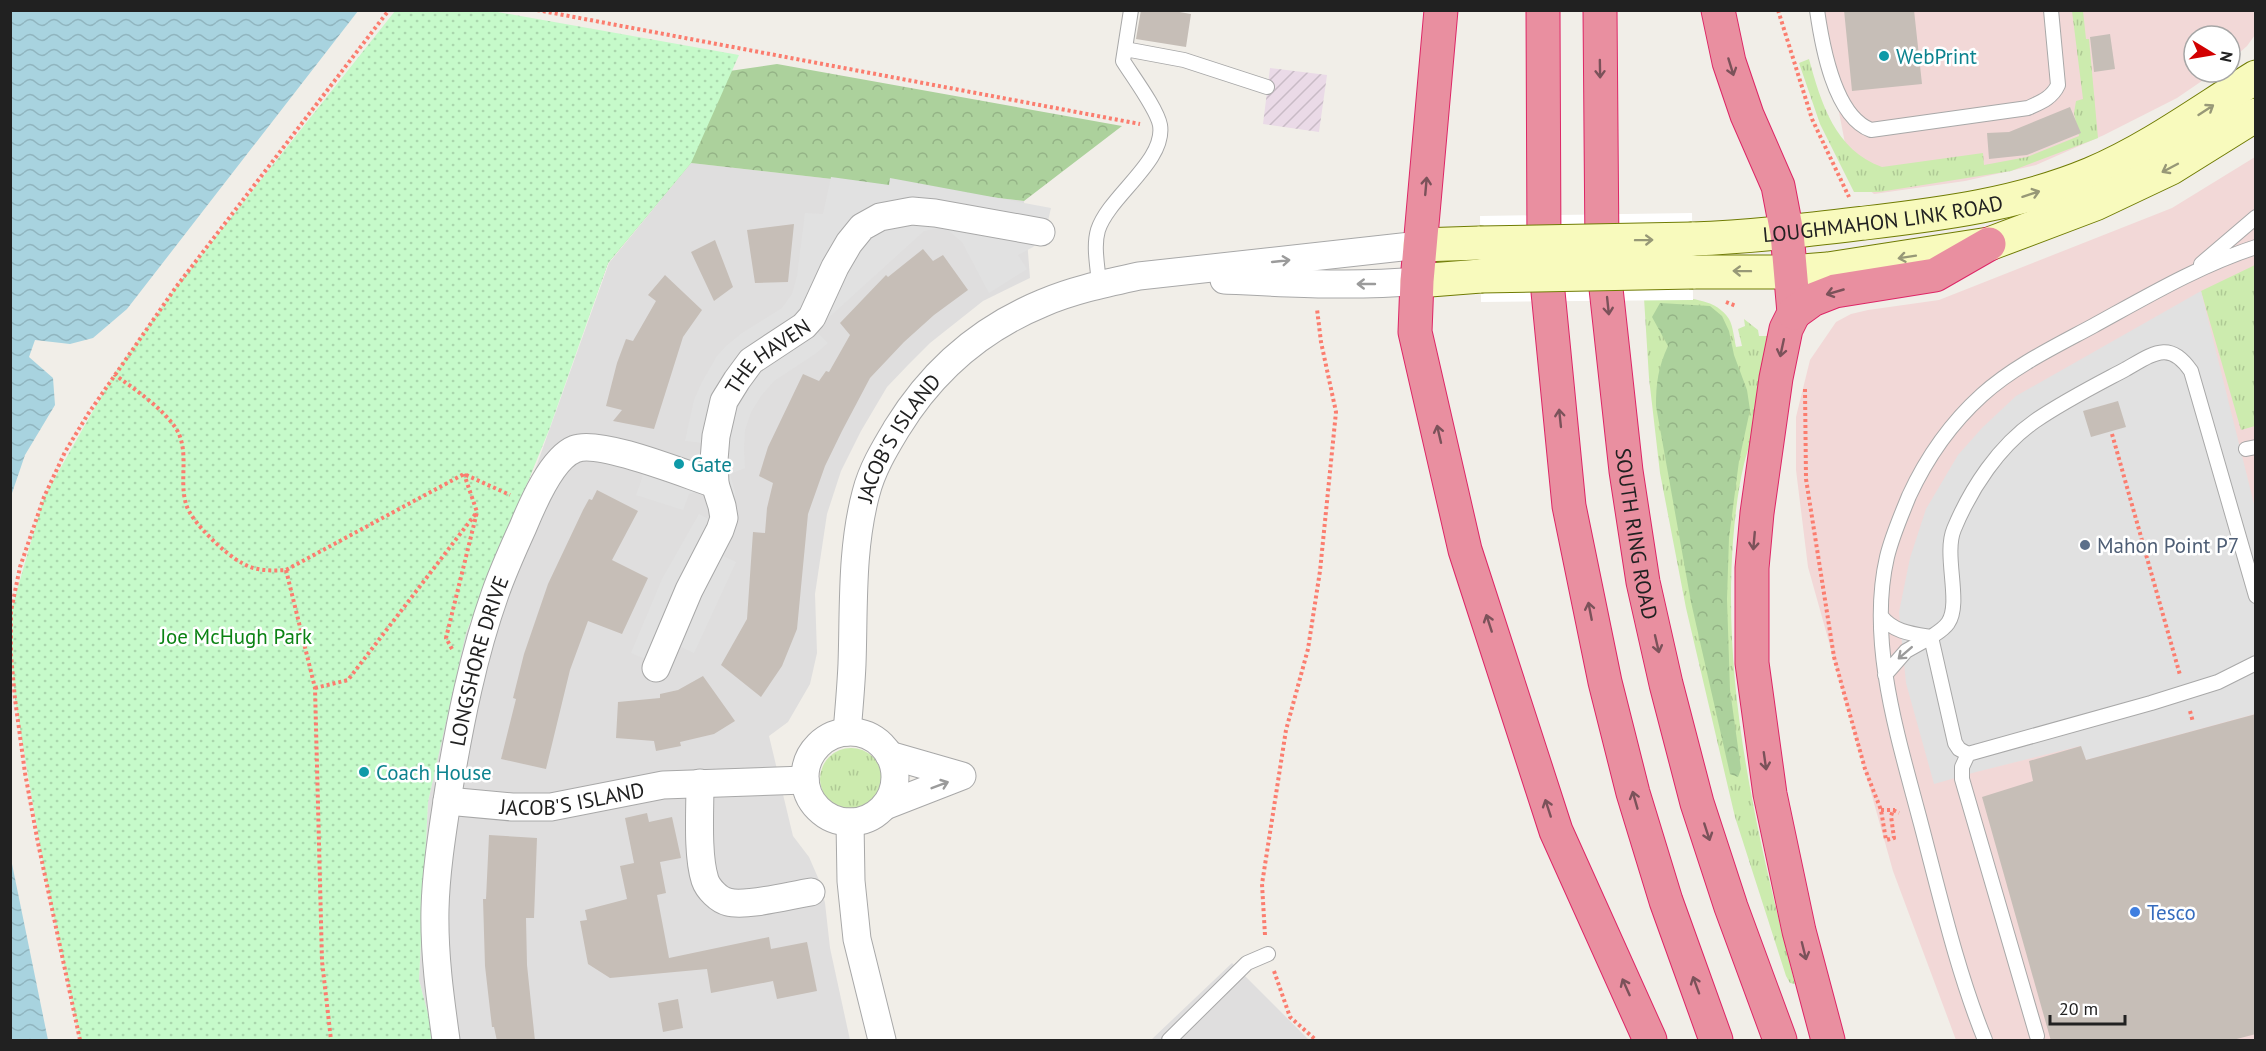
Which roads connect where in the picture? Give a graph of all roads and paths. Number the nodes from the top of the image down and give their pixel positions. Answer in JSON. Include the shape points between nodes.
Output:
{"nodes":[{"id":1,"x":389,"y":10,"type":"edge"},
{"id":2,"x":537,"y":10,"type":"edge"},
{"id":3,"x":1131,"y":10,"type":"edge"},
{"id":4,"x":1441,"y":10,"type":"edge"},
{"id":5,"x":1543,"y":10,"type":"edge"},
{"id":6,"x":1599,"y":10,"type":"edge"},
{"id":7,"x":1718,"y":10,"type":"edge"},
{"id":8,"x":1778,"y":10,"type":"edge"},
{"id":9,"x":1817,"y":10,"type":"edge"},
{"id":10,"x":2051,"y":10,"type":"edge"},
{"id":11,"x":1125,"y":49,"type":"junction"},
{"id":12,"x":2256,"y":77,"type":"edge"},
{"id":13,"x":1267,"y":87,"type":"dead end"},
{"id":14,"x":2256,"y":115,"type":"edge"},
{"id":15,"x":1161,"y":128,"type":"junction"},
{"id":16,"x":2256,"y":217,"type":"edge"},
{"id":17,"x":1853,"y":225,"type":"junction"},
{"id":18,"x":1041,"y":232,"type":"dead end"},
{"id":19,"x":1787,"y":233,"type":"junction"},
{"id":20,"x":1989,"y":244,"type":"junction"},
{"id":21,"x":1420,"y":245,"type":"junction"},
{"id":22,"x":2256,"y":247,"type":"edge"},
{"id":23,"x":1790,"y":272,"type":"junction"},
{"id":24,"x":2192,"y":272,"type":"junction"},
{"id":25,"x":1139,"y":276,"type":"junction"},
{"id":26,"x":1417,"y":281,"type":"junction"},
{"id":27,"x":1099,"y":285,"type":"junction"},
{"id":28,"x":1314,"y":285,"type":"junction"},
{"id":29,"x":1794,"y":313,"type":"junction"},
{"id":30,"x":114,"y":374,"type":"junction"},
{"id":31,"x":1805,"y":382,"type":"dead end"},
{"id":32,"x":2112,"y":434,"type":"dead end"},
{"id":33,"x":464,"y":474,"type":"junction"},
{"id":34,"x":715,"y":484,"type":"junction"},
{"id":35,"x":532,"y":505,"type":"junction"},
{"id":36,"x":477,"y":512,"type":"junction"},
{"id":37,"x":286,"y":570,"type":"junction"},
{"id":38,"x":2256,"y":596,"type":"edge"},
{"id":39,"x":1881,"y":616,"type":"junction"},
{"id":40,"x":1931,"y":637,"type":"junction"},
{"id":41,"x":2256,"y":663,"type":"edge"},
{"id":42,"x":656,"y":668,"type":"dead end"},
{"id":43,"x":1885,"y":675,"type":"junction"},
{"id":44,"x":471,"y":677,"type":"junction"},
{"id":45,"x":315,"y":688,"type":"junction"},
{"id":46,"x":2185,"y":693,"type":"junction"},
{"id":47,"x":2193,"y":722,"type":"dead end"},
{"id":48,"x":847,"y":732,"type":"junction"},
{"id":49,"x":889,"y":754,"type":"junction"},
{"id":50,"x":1968,"y":754,"type":"junction"},
{"id":51,"x":805,"y":780,"type":"junction"},
{"id":52,"x":700,"y":783,"type":"junction"},
{"id":53,"x":447,"y":801,"type":"junction"},
{"id":54,"x":885,"y":806,"type":"junction"},
{"id":55,"x":1916,"y":806,"type":"junction"},
{"id":56,"x":850,"y":822,"type":"junction"},
{"id":57,"x":811,"y":892,"type":"dead end"},
{"id":58,"x":1268,"y":954,"type":"junction"},
{"id":59,"x":2037,"y":1036,"type":"dead end"},
{"id":60,"x":80,"y":1041,"type":"edge"},
{"id":61,"x":331,"y":1041,"type":"edge"},
{"id":62,"x":446,"y":1041,"type":"edge"},
{"id":63,"x":882,"y":1041,"type":"edge"},
{"id":64,"x":1169,"y":1041,"type":"edge"},
{"id":65,"x":1316,"y":1041,"type":"edge"},
{"id":66,"x":1650,"y":1041,"type":"edge"},
{"id":67,"x":1716,"y":1041,"type":"edge"},
{"id":68,"x":1780,"y":1041,"type":"edge"},
{"id":69,"x":1828,"y":1041,"type":"edge"},
{"id":70,"x":1984,"y":1041,"type":"edge"}],
"edges":[{"from":1,"to":30,"type":"path"},
{"from":2,"to":15,"type":"path"},
{"from":3,"to":11,"type":"lane"},
{"from":21,"to":4,"type":"highway","one_way":true},
{"from":67,"to":5,"type":"highway","one_way":true,"via":[[1633,793],[1605,682],[1569,506],[1544,251]]},
{"from":6,"to":68,"type":"highway","name":"SOUTH RING ROAD","one_way":true,"via":[[1602,252],[1626,471],[1643,582],[1697,803]]},
{"from":7,"to":19,"type":"highway","one_way":true,"via":[[1729,62],[1747,115],[1778,186]]},
{"from":8,"to":17,"type":"path","via":[[1812,118],[1849,198]]},
{"from":9,"to":10,"type":"lane","via":[[1832,76],[1844,105],[1859,126],[1870,130],[2028,108],[2044,101],[2058,85]]},
{"from":11,"to":13,"type":"lane","via":[[1184,60]]},
{"from":11,"to":15,"type":"lane","via":[[1123,61]]},
{"from":17,"to":12,"type":"main road","name":"LOUGHMAHON LINK ROAD","one_way":true,"via":[[1994,204],[2090,174],[2182,126]]},
{"from":14,"to":20,"type":"main road","name":"LOUGHMAHON LINK ROAD","one_way":true,"via":[[2171,168],[2095,204]]},
{"from":15,"to":27,"type":"lane","via":[[1158,145],[1148,161],[1104,214],[1096,243]]},
{"from":16,"to":24,"type":"lane"},
{"from":17,"to":19,"type":"main road","name":"LOUGHMAHON LINK ROAD"},
{"from":18,"to":34,"type":"street","name":"THE HAVEN","via":[[912,211],[880,217],[862,227],[835,267],[812,317],[752,361],[728,394],[716,436]]},
{"from":21,"to":19,"type":"main road","name":"LOUGHMAHON LINK ROAD","one_way":true,"bridge":true},
{"from":19,"to":23,"type":"highway"},
{"from":20,"to":23,"type":"main road","name":"LOUGHMAHON LINK ROAD","one_way":true},
{"from":20,"to":29,"type":"highway","one_way":true,"via":[[1935,275],[1835,291]]},
{"from":25,"to":21,"type":"street","name":"JACOB'S ISLAND","one_way":true},
{"from":21,"to":26,"type":"highway"},
{"from":22,"to":24,"type":"lane"},
{"from":23,"to":26,"type":"main road","name":"LOUGHMAHON LINK ROAD","one_way":true,"bridge":true,"via":[[1481,276]]},
{"from":23,"to":29,"type":"highway"},
{"from":24,"to":39,"type":"lane","via":[[2036,358],[1984,393],[1944,435],[1919,475],[1900,517],[1887,557]]},
{"from":25,"to":27,"type":"street","name":"JACOB'S ISLAND"},
{"from":25,"to":28,"type":"street","name":"JACOB'S ISLAND"},
{"from":26,"to":28,"type":"street","name":"JACOB'S ISLAND","one_way":true},
{"from":66,"to":26,"type":"highway","one_way":true,"via":[[1556,831],[1465,550],[1415,332]]},
{"from":27,"to":48,"type":"street","name":"JACOB'S ISLAND","via":[[1043,303],[968,346],[921,393],[884,450],[866,491],[854,564]]},
{"from":28,"to":58,"type":"path","via":[[1336,412],[1308,649],[1286,730],[1262,884]]},
{"from":29,"to":69,"type":"highway","one_way":true,"via":[[1786,329],[1776,378],[1757,513],[1751,622],[1756,703],[1777,829]]},
{"from":30,"to":37,"type":"path","via":[[175,426],[183,445],[186,505],[194,520],[242,563],[272,571]]},
{"from":30,"to":60,"type":"path","via":[[65,452],[44,497],[20,567],[11,611],[12,666],[25,773]]},
{"from":31,"to":55,"type":"path","via":[[1806,479],[1834,657],[1865,769],[1881,810],[1886,840],[1894,838],[1893,810],[1898,814]]},
{"from":32,"to":46,"type":"path"},
{"from":33,"to":35,"type":"path"},
{"from":33,"to":36,"type":"path"},
{"from":33,"to":37,"type":"path"},
{"from":34,"to":35,"type":"street","name":"LONGSHORE DRIVE","via":[[589,447],[575,449],[561,459]]},
{"from":34,"to":42,"type":"street","name":"THE HAVEN","via":[[724,518]]},
{"from":35,"to":44,"type":"street","name":"LONGSHORE DRIVE","via":[[495,591]]},
{"from":36,"to":44,"type":"path","via":[[446,638]]},
{"from":36,"to":45,"type":"path","via":[[348,680]]},
{"from":37,"to":45,"type":"path"},
{"from":38,"to":40,"type":"lane","via":[[2191,371],[2182,358],[2160,352],[2036,421],[1996,457],[1953,531],[1950,621]]},
{"from":39,"to":40,"type":"lane","via":[[1895,629]]},
{"from":39,"to":43,"type":"lane"},
{"from":40,"to":43,"type":"lane","one_way":true,"via":[[1906,651]]},
{"from":40,"to":50,"type":"lane","via":[[1955,743]]},
{"from":41,"to":46,"type":"lane"},
{"from":43,"to":55,"type":"lane"},
{"from":44,"to":53,"type":"street","name":"LONGSHORE DRIVE"},
{"from":45,"to":61,"type":"path","via":[[322,961]]},
{"from":46,"to":47,"type":"path"},
{"from":46,"to":50,"type":"lane"},
{"from":48,"to":49,"type":"street","via":[[870,736]]},
{"from":48,"to":51,"type":"street","via":[[831,736],[811,754]]},
{"from":49,"to":54,"type":"street","via":[[895,767],[895,781]]},
{"from":54,"to":49,"type":"street","one_way":true,"via":[[962,776]]},
{"from":50,"to":59,"type":"lane","via":[[1962,779]]},
{"from":51,"to":52,"type":"street","name":"JACOB'S ISLAND"},
{"from":51,"to":56,"type":"street","via":[[814,804],[824,814]]},
{"from":52,"to":53,"type":"street","name":"JACOB'S ISLAND","via":[[645,788],[551,807]]},
{"from":52,"to":57,"type":"street","via":[[703,867],[706,881],[716,895],[726,902],[739,903]]},
{"from":53,"to":62,"type":"street","name":"LONGSHORE DRIVE","via":[[435,912],[436,967]]},
{"from":54,"to":56,"type":"street","via":[[869,818]]},
{"from":55,"to":70,"type":"lane"},
{"from":56,"to":63,"type":"street","via":[[855,928]]},
{"from":58,"to":64,"type":"lane","via":[[1246,963]]},
{"from":58,"to":65,"type":"path","via":[[1290,1017]]}]}
